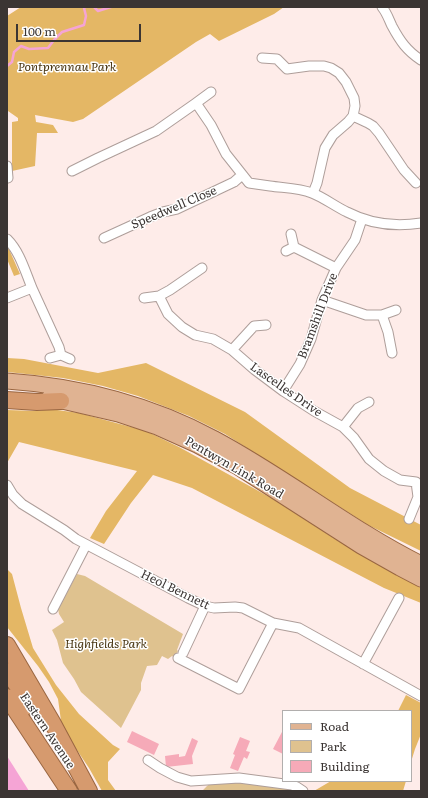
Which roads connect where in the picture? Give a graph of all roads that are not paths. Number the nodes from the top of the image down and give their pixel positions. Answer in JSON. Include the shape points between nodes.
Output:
{"nodes":[{"id":1,"x":382,"y":7,"type":"edge"},
{"id":2,"x":262,"y":58,"type":"dead end"},
{"id":3,"x":421,"y":60,"type":"edge"},
{"id":4,"x":211,"y":92,"type":"dead end"},
{"id":5,"x":196,"y":103,"type":"junction"},
{"id":6,"x":353,"y":116,"type":"junction"},
{"id":7,"x":7,"y":167,"type":"edge"},
{"id":8,"x":72,"y":170,"type":"dead end"},
{"id":9,"x":242,"y":175,"type":"junction"},
{"id":10,"x":8,"y":178,"type":"dead end"},
{"id":11,"x":416,"y":183,"type":"dead end"},
{"id":12,"x":312,"y":193,"type":"junction"},
{"id":13,"x":362,"y":219,"type":"junction"},
{"id":14,"x":421,"y":223,"type":"edge"},
{"id":15,"x":291,"y":234,"type":"dead end"},
{"id":16,"x":104,"y":238,"type":"dead end"},
{"id":17,"x":7,"y":239,"type":"edge"},
{"id":18,"x":202,"y":268,"type":"dead end"},
{"id":19,"x":336,"y":268,"type":"junction"},
{"id":20,"x":32,"y":288,"type":"junction"},
{"id":21,"x":159,"y":296,"type":"junction"},
{"id":22,"x":7,"y":298,"type":"edge"},
{"id":23,"x":144,"y":298,"type":"dead end"},
{"id":24,"x":322,"y":300,"type":"junction"},
{"id":25,"x":396,"y":310,"type":"dead end"},
{"id":26,"x":382,"y":315,"type":"junction"},
{"id":27,"x":266,"y":325,"type":"dead end"},
{"id":28,"x":232,"y":350,"type":"junction"},
{"id":29,"x":392,"y":353,"type":"dead end"},
{"id":30,"x":50,"y":358,"type":"dead end"},
{"id":31,"x":7,"y":381,"type":"edge"},
{"id":32,"x":283,"y":391,"type":"junction"},
{"id":33,"x":7,"y":394,"type":"edge"},
{"id":34,"x":7,"y":400,"type":"edge"},
{"id":35,"x":61,"y":401,"type":"junction"},
{"id":36,"x":369,"y":402,"type":"dead end"},
{"id":37,"x":343,"y":427,"type":"junction"},
{"id":38,"x":418,"y":481,"type":"edge"},
{"id":39,"x":7,"y":485,"type":"edge"},
{"id":40,"x":409,"y":519,"type":"dead end"},
{"id":41,"x":86,"y":545,"type":"junction"},
{"id":42,"x":421,"y":564,"type":"edge"},
{"id":43,"x":421,"y":579,"type":"edge"},
{"id":44,"x":399,"y":598,"type":"dead end"},
{"id":45,"x":205,"y":606,"type":"junction"},
{"id":46,"x":53,"y":609,"type":"dead end"},
{"id":47,"x":273,"y":623,"type":"junction"},
{"id":48,"x":7,"y":645,"type":"edge"},
{"id":49,"x":363,"y":664,"type":"junction"},
{"id":50,"x":7,"y":670,"type":"edge"},
{"id":51,"x":421,"y":696,"type":"edge"},
{"id":52,"x":7,"y":697,"type":"edge"},
{"id":53,"x":7,"y":715,"type":"edge"},
{"id":54,"x":148,"y":760,"type":"dead end"},
{"id":55,"x":68,"y":791,"type":"edge"},
{"id":56,"x":88,"y":791,"type":"edge"},
{"id":57,"x":303,"y":791,"type":"edge"}],
"edges":[{"from":1,"to":3,"type":"street","via":[[400,42]]},
{"from":2,"to":6,"type":"street","via":[[277,59],[287,69],[324,66],[339,73],[354,98]]},
{"from":4,"to":5,"type":"street"},
{"from":5,"to":8,"type":"street","via":[[156,131]]},
{"from":5,"to":9,"type":"street","via":[[226,154]]},
{"from":6,"to":11,"type":"street","via":[[373,126]]},
{"from":6,"to":12,"type":"street","via":[[325,148],[317,183]]},
{"from":7,"to":10,"type":"street"},
{"from":9,"to":12,"type":"street","via":[[249,183]]},
{"from":9,"to":16,"type":"street","name":"Speedwell Close","via":[[234,182],[177,209],[150,217]]},
{"from":12,"to":13,"type":"street"},
{"from":13,"to":14,"type":"street","via":[[405,225]]},
{"from":13,"to":19,"type":"street","name":"Bramshill Drive","via":[[355,240]]},
{"from":15,"to":19,"type":"street","via":[[290,249]]},
{"from":17,"to":20,"type":"street","via":[[17,252]]},
{"from":18,"to":21,"type":"street"},
{"from":19,"to":24,"type":"street","name":"Bramshill Drive"},
{"from":20,"to":22,"type":"street"},
{"from":20,"to":30,"type":"street","via":[[65,357]]},
{"from":21,"to":23,"type":"street"},
{"from":21,"to":28,"type":"street","name":"Lascelles Drive","via":[[168,314],[182,327],[195,335],[213,339]]},
{"from":24,"to":26,"type":"street","via":[[366,315]]},
{"from":24,"to":32,"type":"street","name":"Bramshill Drive","via":[[311,339],[300,364]]},
{"from":25,"to":26,"type":"street"},
{"from":26,"to":29,"type":"street"},
{"from":27,"to":28,"type":"street","via":[[254,326]]},
{"from":28,"to":32,"type":"street","name":"Lascelles Drive"},
{"from":31,"to":42,"type":"main road","name":"Pentwyn Link Road","via":[[65,387],[102,395],[180,421],[216,439],[398,553]]},
{"from":32,"to":37,"type":"street","name":"Lascelles Drive"},
{"from":33,"to":35,"type":"main road","name":"Pentwyn Link Road","via":[[39,396]]},
{"from":34,"to":35,"type":"highway"},
{"from":35,"to":43,"type":"main road","name":"Pentwyn Link Road","via":[[118,414],[157,427],[197,445],[238,467],[361,546]]},
{"from":36,"to":37,"type":"street","via":[[358,408]]},
{"from":37,"to":38,"type":"street","name":"Lascelles Drive","via":[[370,459],[384,471],[400,480]]},
{"from":38,"to":40,"type":"street","name":"Lascelles Drive","via":[[418,497]]},
{"from":39,"to":41,"type":"street","name":"Heol Bennett","via":[[22,504]]},
{"from":41,"to":45,"type":"street","name":"Heol Bennett"},
{"from":41,"to":46,"type":"street"},
{"from":44,"to":49,"type":"street"},
{"from":45,"to":47,"type":"street","name":"Heol Bennett","via":[[243,608]]},
{"from":45,"to":47,"type":"street","via":[[181,656],[239,689]]},
{"from":47,"to":49,"type":"street","name":"Heol Bennett","via":[[298,628]]},
{"from":48,"to":56,"type":"highway"},
{"from":49,"to":51,"type":"street","name":"Heol Bennett"},
{"from":50,"to":56,"type":"highway","name":"Eastern Avenue"},
{"from":52,"to":55,"type":"highway","name":"Eastern Avenue"},
{"from":53,"to":55,"type":"highway"},
{"from":54,"to":57,"type":"street","via":[[177,777],[191,781],[239,778],[292,785]]}]}
